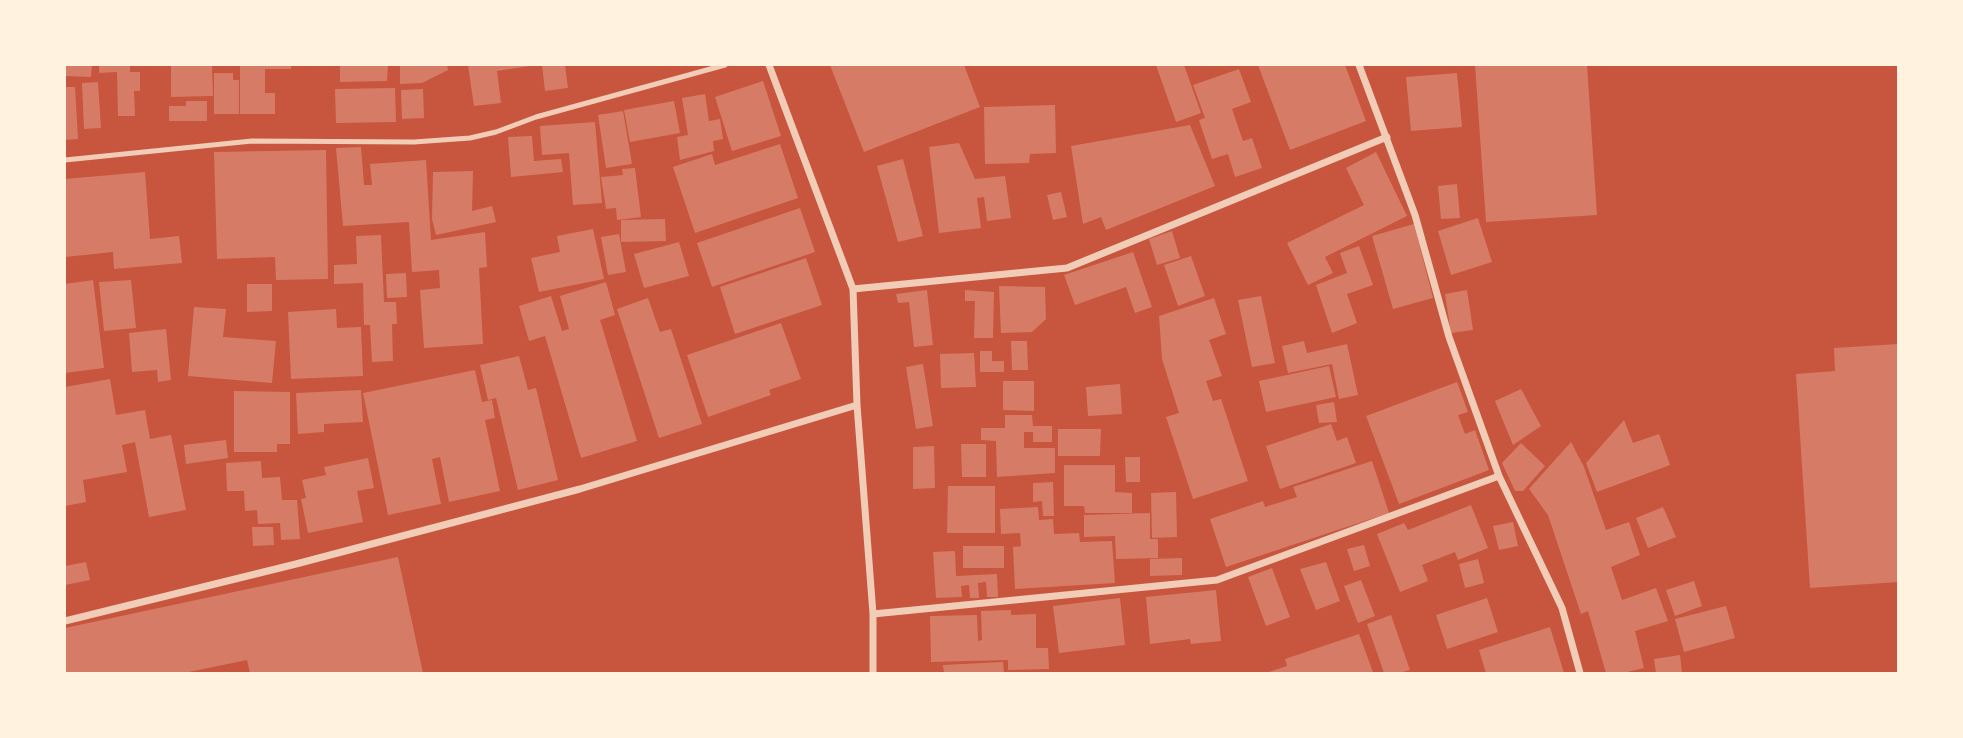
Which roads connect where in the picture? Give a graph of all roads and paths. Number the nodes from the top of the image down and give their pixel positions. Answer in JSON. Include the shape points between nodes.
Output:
{"nodes":[{"id":1,"x":725,"y":65,"type":"edge"},
{"id":2,"x":769,"y":65,"type":"edge"},
{"id":3,"x":1359,"y":65,"type":"edge"},
{"id":4,"x":1387,"y":137,"type":"junction"},
{"id":5,"x":65,"y":160,"type":"edge"},
{"id":6,"x":853,"y":289,"type":"junction"},
{"id":7,"x":857,"y":405,"type":"junction"},
{"id":8,"x":1499,"y":476,"type":"junction"},
{"id":9,"x":873,"y":614,"type":"junction"},
{"id":10,"x":65,"y":621,"type":"edge"},
{"id":11,"x":873,"y":673,"type":"edge"},
{"id":12,"x":1580,"y":673,"type":"edge"}],
"edges":[{"from":1,"to":5,"type":"lane","via":[[470,138],[252,141]]},
{"from":2,"to":6,"type":"street"},
{"from":3,"to":4,"type":"street"},
{"from":4,"to":6,"type":"street","via":[[1067,268]]},
{"from":4,"to":8,"type":"street","via":[[1415,215],[1449,337]]},
{"from":6,"to":7,"type":"street"},
{"from":7,"to":9,"type":"street"},
{"from":7,"to":10,"type":"street","via":[[580,489]]},
{"from":8,"to":9,"type":"street","via":[[1217,580]]},
{"from":8,"to":12,"type":"street","via":[[1562,608]]},
{"from":9,"to":11,"type":"street"}]}
